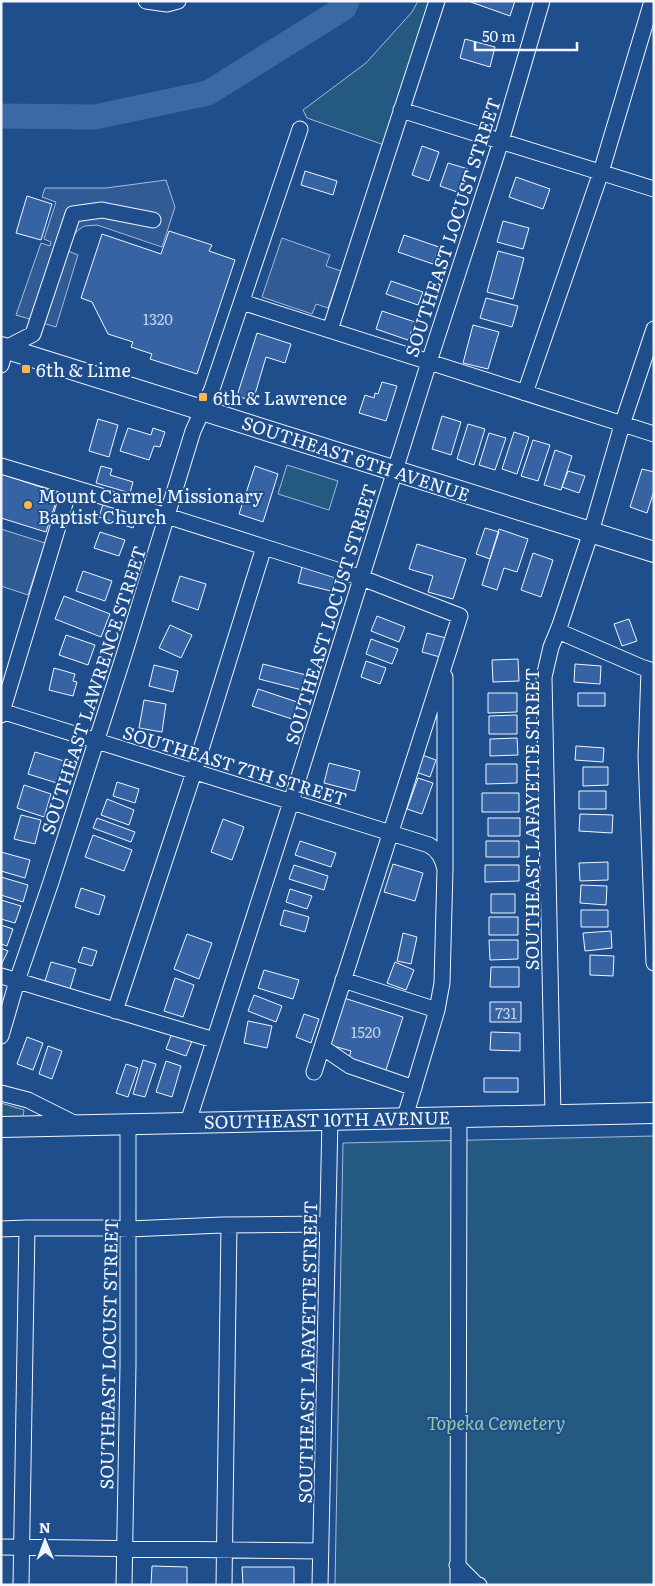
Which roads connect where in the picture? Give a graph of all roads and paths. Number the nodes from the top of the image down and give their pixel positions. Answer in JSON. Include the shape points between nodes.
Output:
{"nodes":[{"id":1,"x":146,"y":1,"type":"edge"},
{"id":2,"x":437,"y":1,"type":"edge"},
{"id":3,"x":542,"y":1,"type":"edge"},
{"id":4,"x":652,"y":1,"type":"edge"},
{"id":5,"x":177,"y":2,"type":"edge"},
{"id":6,"x":401,"y":110,"type":"junction"},
{"id":7,"x":300,"y":129,"type":"dead end"},
{"id":8,"x":501,"y":141,"type":"junction"},
{"id":9,"x":601,"y":172,"type":"junction"},
{"id":10,"x":654,"y":189,"type":"edge"},
{"id":11,"x":153,"y":220,"type":"dead end"},
{"id":12,"x":242,"y":302,"type":"junction"},
{"id":13,"x":654,"y":329,"type":"edge"},
{"id":14,"x":330,"y":330,"type":"junction"},
{"id":15,"x":3,"y":353,"type":"edge"},
{"id":16,"x":429,"y":362,"type":"junction"},
{"id":17,"x":525,"y":393,"type":"junction"},
{"id":18,"x":203,"y":410,"type":"junction"},
{"id":19,"x":622,"y":425,"type":"junction"},
{"id":20,"x":654,"y":434,"type":"edge"},
{"id":21,"x":1,"y":466,"type":"edge"},
{"id":22,"x":394,"y":471,"type":"junction"},
{"id":23,"x":70,"y":487,"type":"junction"},
{"id":24,"x":167,"y":516,"type":"junction"},
{"id":25,"x":591,"y":532,"type":"junction"},
{"id":26,"x":264,"y":547,"type":"junction"},
{"id":27,"x":654,"y":552,"type":"edge"},
{"id":28,"x":362,"y":578,"type":"junction"},
{"id":29,"x":558,"y":631,"type":"junction"},
{"id":30,"x":445,"y":662,"type":"junction"},
{"id":31,"x":652,"y":670,"type":"edge"},
{"id":32,"x":2,"y":713,"type":"edge"},
{"id":33,"x":96,"y":741,"type":"junction"},
{"id":34,"x":194,"y":772,"type":"junction"},
{"id":35,"x":291,"y":802,"type":"junction"},
{"id":36,"x":390,"y":833,"type":"junction"},
{"id":37,"x":445,"y":868,"type":"junction"},
{"id":38,"x":654,"y":962,"type":"edge"},
{"id":39,"x":1,"y":976,"type":"edge"},
{"id":40,"x":343,"y":980,"type":"junction"},
{"id":41,"x":17,"y":981,"type":"junction"},
{"id":42,"x":437,"y":1010,"type":"junction"},
{"id":43,"x":115,"y":1011,"type":"junction"},
{"id":44,"x":1,"y":1036,"type":"edge"},
{"id":45,"x":214,"y":1040,"type":"junction"},
{"id":46,"x":322,"y":1047,"type":"junction"},
{"id":47,"x":314,"y":1072,"type":"dead end"},
{"id":48,"x":414,"y":1088,"type":"junction"},
{"id":49,"x":1,"y":1093,"type":"edge"},
{"id":50,"x":654,"y":1113,"type":"edge"},
{"id":51,"x":553,"y":1115,"type":"junction"},
{"id":52,"x":405,"y":1117,"type":"junction"},
{"id":53,"x":459,"y":1117,"type":"junction"},
{"id":54,"x":330,"y":1119,"type":"junction"},
{"id":55,"x":188,"y":1122,"type":"junction"},
{"id":56,"x":128,"y":1124,"type":"junction"},
{"id":57,"x":78,"y":1125,"type":"junction"},
{"id":58,"x":1,"y":1126,"type":"edge"},
{"id":59,"x":328,"y":1224,"type":"junction"},
{"id":60,"x":229,"y":1225,"type":"junction"},
{"id":61,"x":27,"y":1228,"type":"junction"},
{"id":62,"x":1,"y":1229,"type":"edge"},
{"id":63,"x":129,"y":1229,"type":"junction"},
{"id":64,"x":1,"y":1547,"type":"edge"},
{"id":65,"x":22,"y":1547,"type":"junction"},
{"id":66,"x":125,"y":1548,"type":"junction"},
{"id":67,"x":224,"y":1550,"type":"junction"},
{"id":68,"x":321,"y":1551,"type":"junction"},
{"id":69,"x":457,"y":1565,"type":"junction"},
{"id":70,"x":21,"y":1585,"type":"edge"},
{"id":71,"x":124,"y":1585,"type":"edge"},
{"id":72,"x":224,"y":1585,"type":"edge"},
{"id":73,"x":320,"y":1585,"type":"edge"},
{"id":74,"x":458,"y":1585,"type":"edge"},
{"id":75,"x":479,"y":1585,"type":"edge"}],
"edges":[{"from":1,"to":5,"type":"street"},
{"from":2,"to":6,"type":"street"},
{"from":3,"to":8,"type":"street","name":"SOUTHEAST LOCUST STREET"},
{"from":4,"to":9,"type":"street"},
{"from":6,"to":8,"type":"street"},
{"from":6,"to":14,"type":"street"},
{"from":7,"to":12,"type":"street","name":"SOUTHEAST LAWRENCE STREET"},
{"from":8,"to":9,"type":"street"},
{"from":8,"to":16,"type":"street","name":"SOUTHEAST LOCUST STREET"},
{"from":9,"to":10,"type":"street"},
{"from":9,"to":17,"type":"street"},
{"from":11,"to":15,"type":"street","via":[[102,210],[73,214],[32,334]]},
{"from":12,"to":14,"type":"street"},
{"from":12,"to":18,"type":"street","name":"SOUTHEAST LAWRENCE STREET"},
{"from":13,"to":19,"type":"street","name":"SOUTHEAST LAFAYETTE STREET"},
{"from":14,"to":16,"type":"street"},
{"from":15,"to":18,"type":"main road","name":"SOUTHEAST 6TH AVENUE"},
{"from":16,"to":17,"type":"street"},
{"from":16,"to":22,"type":"street","name":"SOUTHEAST LOCUST STREET"},
{"from":17,"to":19,"type":"street"},
{"from":18,"to":22,"type":"main road","name":"SOUTHEAST 6TH AVENUE"},
{"from":18,"to":24,"type":"street","name":"SOUTHEAST LAWRENCE STREET","via":[[193,431]]},
{"from":19,"to":20,"type":"street"},
{"from":19,"to":25,"type":"street","name":"SOUTHEAST LAFAYETTE STREET"},
{"from":21,"to":23,"type":"street"},
{"from":22,"to":25,"type":"main road","name":"SOUTHEAST 6TH AVENUE"},
{"from":22,"to":28,"type":"street","name":"SOUTHEAST LOCUST STREET"},
{"from":23,"to":24,"type":"street"},
{"from":23,"to":32,"type":"street"},
{"from":24,"to":26,"type":"street"},
{"from":24,"to":33,"type":"street","name":"SOUTHEAST LAWRENCE STREET"},
{"from":25,"to":27,"type":"main road","name":"SOUTHEAST 6TH AVENUE"},
{"from":25,"to":29,"type":"street","name":"SOUTHEAST LAFAYETTE STREET"},
{"from":26,"to":28,"type":"street"},
{"from":26,"to":34,"type":"street"},
{"from":28,"to":30,"type":"street","via":[[460,616]]},
{"from":28,"to":35,"type":"street","name":"SOUTHEAST LOCUST STREET"},
{"from":29,"to":31,"type":"street"},
{"from":29,"to":51,"type":"street","name":"SOUTHEAST LAFAYETTE STREET","via":[[544,677]]},
{"from":30,"to":36,"type":"street"},
{"from":30,"to":37,"type":"street"},
{"from":31,"to":38,"type":"street","via":[[646,756]]},
{"from":32,"to":33,"type":"street","name":"SOUTHEAST 7TH STREET"},
{"from":33,"to":34,"type":"street","name":"SOUTHEAST 7TH STREET"},
{"from":33,"to":41,"type":"street","name":"SOUTHEAST LAWRENCE STREET"},
{"from":34,"to":35,"type":"street","name":"SOUTHEAST 7TH STREET"},
{"from":34,"to":43,"type":"street"},
{"from":35,"to":36,"type":"street","name":"SOUTHEAST 7TH STREET"},
{"from":35,"to":45,"type":"street","name":"SOUTHEAST LOCUST STREET"},
{"from":36,"to":37,"type":"street","name":"SOUTHEAST 7TH STREET","via":[[429,845],[442,857]]},
{"from":36,"to":40,"type":"street"},
{"from":37,"to":42,"type":"street","via":[[442,983]]},
{"from":39,"to":41,"type":"street"},
{"from":40,"to":42,"type":"street"},
{"from":40,"to":46,"type":"street"},
{"from":41,"to":43,"type":"street"},
{"from":41,"to":44,"type":"street","name":"SOUTHEAST LAWRENCE STREET"},
{"from":42,"to":48,"type":"street"},
{"from":43,"to":45,"type":"street"},
{"from":45,"to":55,"type":"street","name":"SOUTHEAST LOCUST STREET"},
{"from":46,"to":47,"type":"street"},
{"from":46,"to":48,"type":"street","via":[[350,1066]]},
{"from":48,"to":52,"type":"street"},
{"from":49,"to":57,"type":"street","via":[[28,1100]]},
{"from":50,"to":51,"type":"main road","name":"SOUTHEAST 10TH AVENUE"},
{"from":51,"to":53,"type":"main road","name":"SOUTHEAST 10TH AVENUE"},
{"from":52,"to":53,"type":"main road","name":"SOUTHEAST 10TH AVENUE"},
{"from":52,"to":54,"type":"main road","name":"SOUTHEAST 10TH AVENUE"},
{"from":53,"to":69,"type":"street"},
{"from":54,"to":55,"type":"main road","name":"SOUTHEAST 10TH AVENUE"},
{"from":54,"to":59,"type":"street","name":"SOUTHEAST LAFAYETTE STREET"},
{"from":55,"to":56,"type":"main road","name":"SOUTHEAST 10TH AVENUE"},
{"from":56,"to":57,"type":"main road","name":"SOUTHEAST 10TH AVENUE"},
{"from":56,"to":63,"type":"street","name":"SOUTHEAST LOCUST STREET"},
{"from":57,"to":58,"type":"main road","name":"SOUTHEAST 10TH AVENUE"},
{"from":59,"to":60,"type":"street"},
{"from":59,"to":68,"type":"street","name":"SOUTHEAST LAFAYETTE STREET"},
{"from":60,"to":63,"type":"street"},
{"from":60,"to":67,"type":"street"},
{"from":61,"to":62,"type":"street"},
{"from":61,"to":63,"type":"street"},
{"from":61,"to":65,"type":"street"},
{"from":63,"to":66,"type":"street","name":"SOUTHEAST LOCUST STREET"},
{"from":64,"to":65,"type":"street"},
{"from":65,"to":66,"type":"street"},
{"from":65,"to":70,"type":"street"},
{"from":66,"to":67,"type":"street"},
{"from":66,"to":71,"type":"street","name":"SOUTHEAST LOCUST STREET"},
{"from":67,"to":68,"type":"street"},
{"from":67,"to":72,"type":"street"},
{"from":68,"to":73,"type":"street","name":"SOUTHEAST LAFAYETTE STREET"},
{"from":69,"to":74,"type":"street"},
{"from":69,"to":75,"type":"street"}]}
